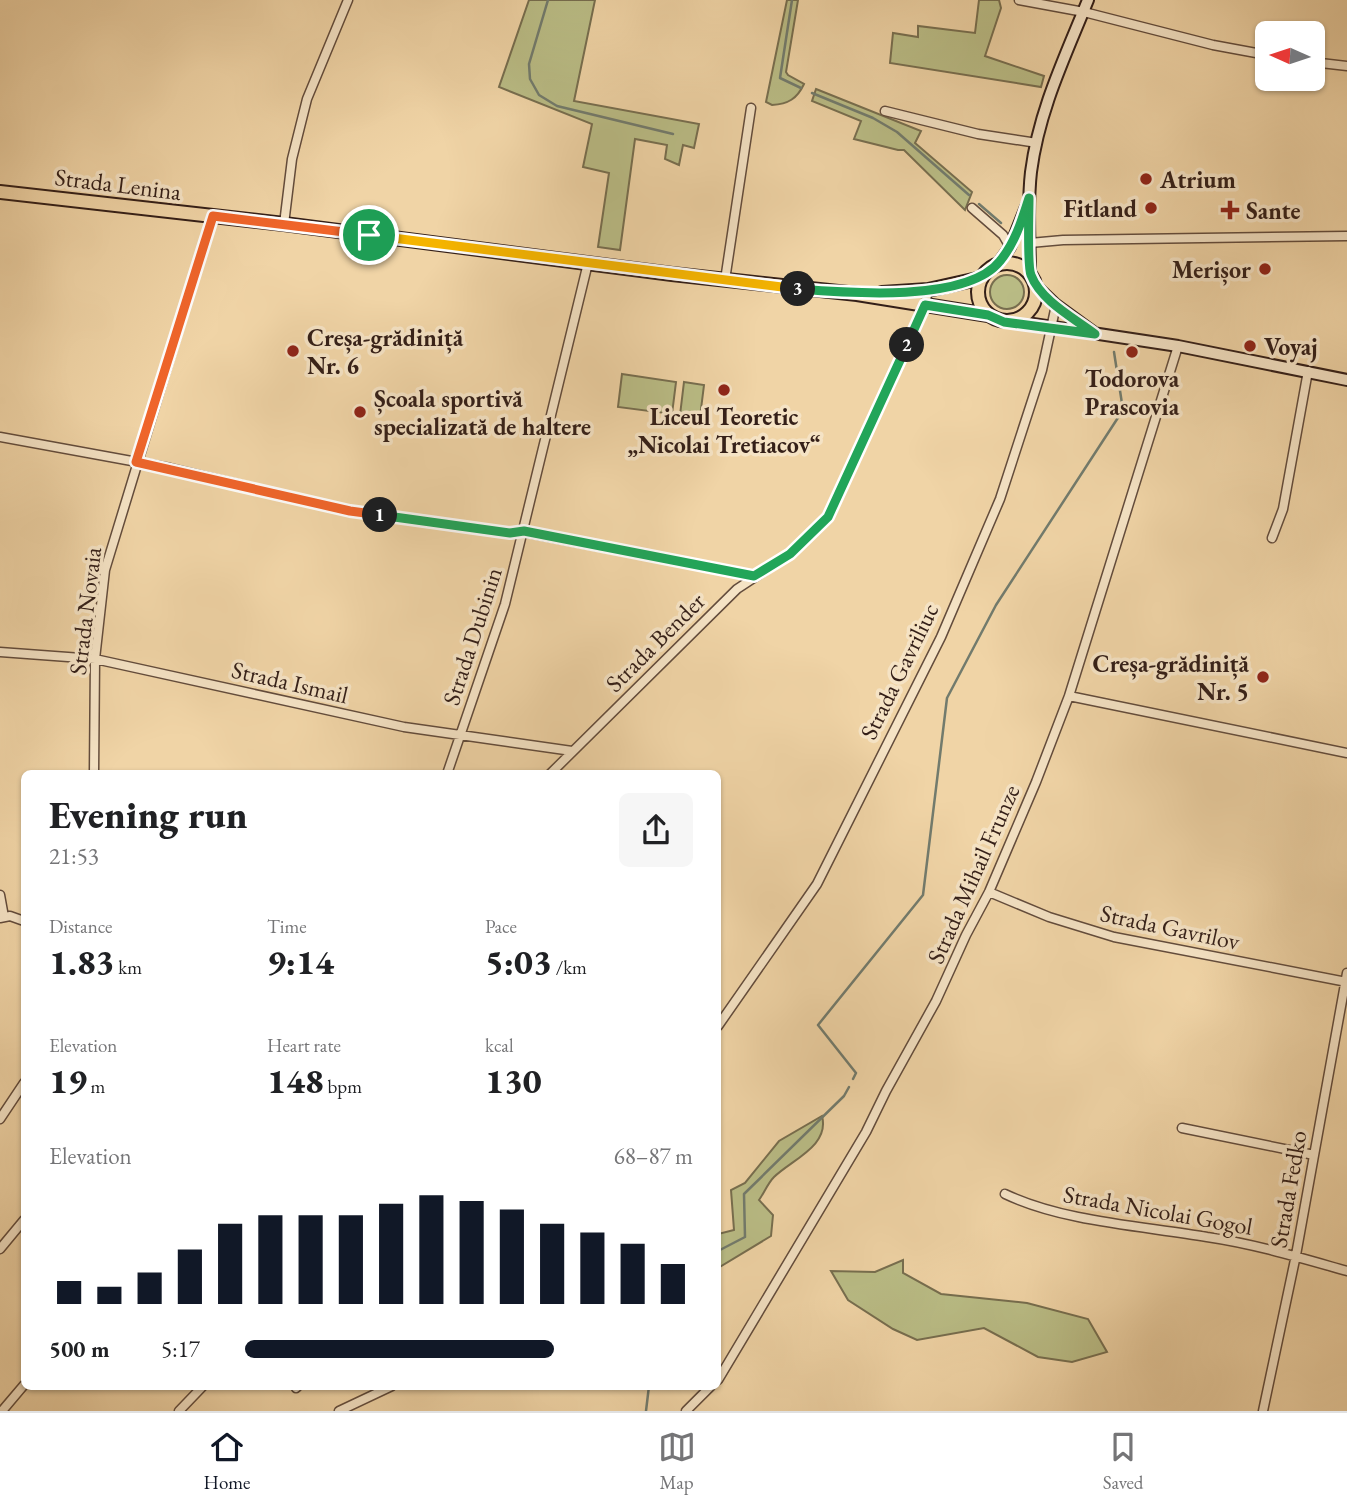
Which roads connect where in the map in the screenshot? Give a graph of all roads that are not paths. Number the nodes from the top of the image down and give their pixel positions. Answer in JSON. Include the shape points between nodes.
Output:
{"nodes":[{"id":1,"x":348,"y":0,"type":"edge"},
{"id":2,"x":1020,"y":0,"type":"edge"},
{"id":3,"x":1088,"y":0,"type":"edge"},
{"id":4,"x":1084,"y":12,"type":"junction"},
{"id":5,"x":1255,"y":53,"type":"edge"},
{"id":6,"x":1325,"y":63,"type":"edge"},
{"id":7,"x":1347,"y":66,"type":"edge"},
{"id":8,"x":751,"y":108,"type":"dead end"},
{"id":9,"x":884,"y":111,"type":"dead end"},
{"id":10,"x":1037,"y":143,"type":"junction"},
{"id":11,"x":0,"y":192,"type":"edge"},
{"id":12,"x":1029,"y":198,"type":"junction"},
{"id":13,"x":972,"y":208,"type":"dead end"},
{"id":14,"x":213,"y":216,"type":"junction"},
{"id":15,"x":284,"y":224,"type":"junction"},
{"id":16,"x":1347,"y":236,"type":"edge"},
{"id":17,"x":1030,"y":243,"type":"junction"},
{"id":18,"x":1010,"y":247,"type":"junction"},
{"id":19,"x":588,"y":263,"type":"junction"},
{"id":20,"x":998,"y":264,"type":"junction"},
{"id":21,"x":1030,"y":274,"type":"junction"},
{"id":22,"x":982,"y":278,"type":"junction"},
{"id":23,"x":725,"y":280,"type":"junction"},
{"id":24,"x":1036,"y":286,"type":"junction"},
{"id":25,"x":928,"y":290,"type":"junction"},
{"id":26,"x":857,"y":294,"type":"junction"},
{"id":27,"x":925,"y":305,"type":"junction"},
{"id":28,"x":1056,"y":305,"type":"junction"},
{"id":29,"x":988,"y":315,"type":"junction"},
{"id":30,"x":1013,"y":321,"type":"junction"},
{"id":31,"x":1051,"y":327,"type":"junction"},
{"id":32,"x":1095,"y":334,"type":"junction"},
{"id":33,"x":1178,"y":346,"type":"junction"},
{"id":34,"x":1308,"y":371,"type":"junction"},
{"id":35,"x":1347,"y":380,"type":"edge"},
{"id":36,"x":0,"y":437,"type":"edge"},
{"id":37,"x":136,"y":462,"type":"junction"},
{"id":38,"x":524,"y":531,"type":"junction"},
{"id":39,"x":1272,"y":538,"type":"dead end"},
{"id":40,"x":754,"y":576,"type":"junction"},
{"id":41,"x":0,"y":652,"type":"edge"},
{"id":42,"x":95,"y":659,"type":"junction"},
{"id":43,"x":1069,"y":696,"type":"junction"},
{"id":44,"x":459,"y":736,"type":"junction"},
{"id":45,"x":572,"y":751,"type":"junction"},
{"id":46,"x":1347,"y":753,"type":"edge"},
{"id":47,"x":94,"y":770,"type":"edge"},
{"id":48,"x":448,"y":770,"type":"edge"},
{"id":49,"x":554,"y":770,"type":"edge"},
{"id":50,"x":989,"y":892,"type":"junction"},
{"id":51,"x":0,"y":895,"type":"edge"},
{"id":52,"x":2,"y":917,"type":"edge"},
{"id":53,"x":21,"y":920,"type":"edge"},
{"id":54,"x":1346,"y":979,"type":"edge"},
{"id":55,"x":721,"y":1022,"type":"edge"},
{"id":56,"x":21,"y":1088,"type":"edge"},
{"id":57,"x":0,"y":1119,"type":"edge"},
{"id":58,"x":1182,"y":1128,"type":"dead end"},
{"id":59,"x":1314,"y":1155,"type":"junction"},
{"id":60,"x":1005,"y":1194,"type":"dead end"},
{"id":61,"x":21,"y":1224,"type":"edge"},
{"id":62,"x":0,"y":1249,"type":"edge"},
{"id":63,"x":1296,"y":1255,"type":"junction"},
{"id":64,"x":1347,"y":1271,"type":"edge"},
{"id":65,"x":721,"y":1375,"type":"edge"},
{"id":66,"x":21,"y":1389,"type":"edge"},
{"id":67,"x":199,"y":1390,"type":"edge"},
{"id":68,"x":384,"y":1390,"type":"edge"},
{"id":69,"x":707,"y":1390,"type":"edge"},
{"id":70,"x":2,"y":1411,"type":"edge"},
{"id":71,"x":179,"y":1411,"type":"edge"},
{"id":72,"x":339,"y":1411,"type":"edge"},
{"id":73,"x":685,"y":1411,"type":"edge"},
{"id":74,"x":1263,"y":1411,"type":"edge"}],
"edges":[{"from":1,"to":15,"type":"street","via":[[307,99],[292,159]]},
{"from":2,"to":4,"type":"street"},
{"from":3,"to":4,"type":"main road"},
{"from":4,"to":5,"type":"street"},
{"from":4,"to":10,"type":"main road","via":[[1053,84]]},
{"from":6,"to":7,"type":"street"},
{"from":8,"to":23,"type":"street"},
{"from":9,"to":10,"type":"street"},
{"from":10,"to":12,"type":"main road"},
{"from":11,"to":14,"type":"main road","name":"Strada Lenina"},
{"from":12,"to":17,"type":"main road"},
{"from":12,"to":18,"type":"main road"},
{"from":13,"to":18,"type":"street"},
{"from":14,"to":15,"type":"main road","name":"Strada Lenina"},
{"from":14,"to":37,"type":"street","name":"Strada Novaia"},
{"from":15,"to":19,"type":"main road","name":"Strada Lenina"},
{"from":16,"to":17,"type":"street"},
{"from":17,"to":21,"type":"main road"},
{"from":18,"to":20,"type":"main road"},
{"from":19,"to":23,"type":"main road","name":"Strada Lenina"},
{"from":19,"to":38,"type":"street","name":"Strada Dubinin"},
{"from":20,"to":21,"type":"main road","via":[[1015,264]]},
{"from":20,"to":22,"type":"main road"},
{"from":21,"to":24,"type":"main road"},
{"from":22,"to":25,"type":"main road"},
{"from":22,"to":29,"type":"main road","via":[[978,297]]},
{"from":23,"to":26,"type":"main road","name":"Strada Lenina"},
{"from":24,"to":28,"type":"main road"},
{"from":24,"to":30,"type":"main road","via":[[1034,304]]},
{"from":25,"to":26,"type":"main road"},
{"from":25,"to":27,"type":"street","name":"Strada Bender"},
{"from":26,"to":27,"type":"main road"},
{"from":27,"to":29,"type":"main road"},
{"from":27,"to":40,"type":"street","name":"Strada Bender","via":[[828,517],[790,554]]},
{"from":28,"to":31,"type":"street","name":"Strada Gavriliuc"},
{"from":28,"to":32,"type":"main road"},
{"from":29,"to":30,"type":"main road"},
{"from":30,"to":31,"type":"main road"},
{"from":31,"to":32,"type":"main road"},
{"from":31,"to":55,"type":"street","name":"Strada Gavriliuc","via":[[1042,370],[1000,499],[941,637],[817,884]]},
{"from":32,"to":33,"type":"main road"},
{"from":33,"to":34,"type":"main road"},
{"from":33,"to":43,"type":"street","name":"Strada Mihail Frunze"},
{"from":34,"to":35,"type":"main road"},
{"from":34,"to":39,"type":"street","via":[[1283,509]]},
{"from":36,"to":37,"type":"street"},
{"from":37,"to":38,"type":"street","via":[[350,511],[510,533]]},
{"from":37,"to":42,"type":"street","name":"Strada Novaia","via":[[105,570]]},
{"from":38,"to":40,"type":"street"},
{"from":38,"to":44,"type":"street","name":"Strada Dubinin","via":[[505,604]]},
{"from":40,"to":45,"type":"street","name":"Strada Bender"},
{"from":41,"to":42,"type":"street","name":"Strada Ismail"},
{"from":42,"to":44,"type":"street","name":"Strada Ismail"},
{"from":42,"to":47,"type":"street","name":"Strada Novaia"},
{"from":43,"to":46,"type":"street"},
{"from":43,"to":50,"type":"street","name":"Strada Mihail Frunze"},
{"from":44,"to":45,"type":"street","name":"Strada Ismail"},
{"from":44,"to":48,"type":"street","name":"Strada Dubinin"},
{"from":45,"to":49,"type":"street","name":"Strada Bender"},
{"from":50,"to":54,"type":"street","name":"Strada Gavrilov","via":[[1114,937]]},
{"from":50,"to":65,"type":"street","name":"Strada Mihail Frunze","via":[[866,1132]]},
{"from":51,"to":52,"type":"street"},
{"from":52,"to":53,"type":"street"},
{"from":54,"to":59,"type":"street","name":"Strada Fedko"},
{"from":56,"to":57,"type":"street"},
{"from":58,"to":59,"type":"street"},
{"from":59,"to":63,"type":"street","name":"Strada Fedko"},
{"from":60,"to":63,"type":"street","name":"Strada Nicolai Gogol","via":[[1034,1206],[1123,1225]]},
{"from":61,"to":62,"type":"street"},
{"from":63,"to":64,"type":"street","name":"Strada Nicolai Gogol"},
{"from":63,"to":74,"type":"street","name":"Strada Fedko"},
{"from":66,"to":70,"type":"street"},
{"from":67,"to":71,"type":"street"},
{"from":68,"to":72,"type":"street"},
{"from":69,"to":73,"type":"street"}]}
